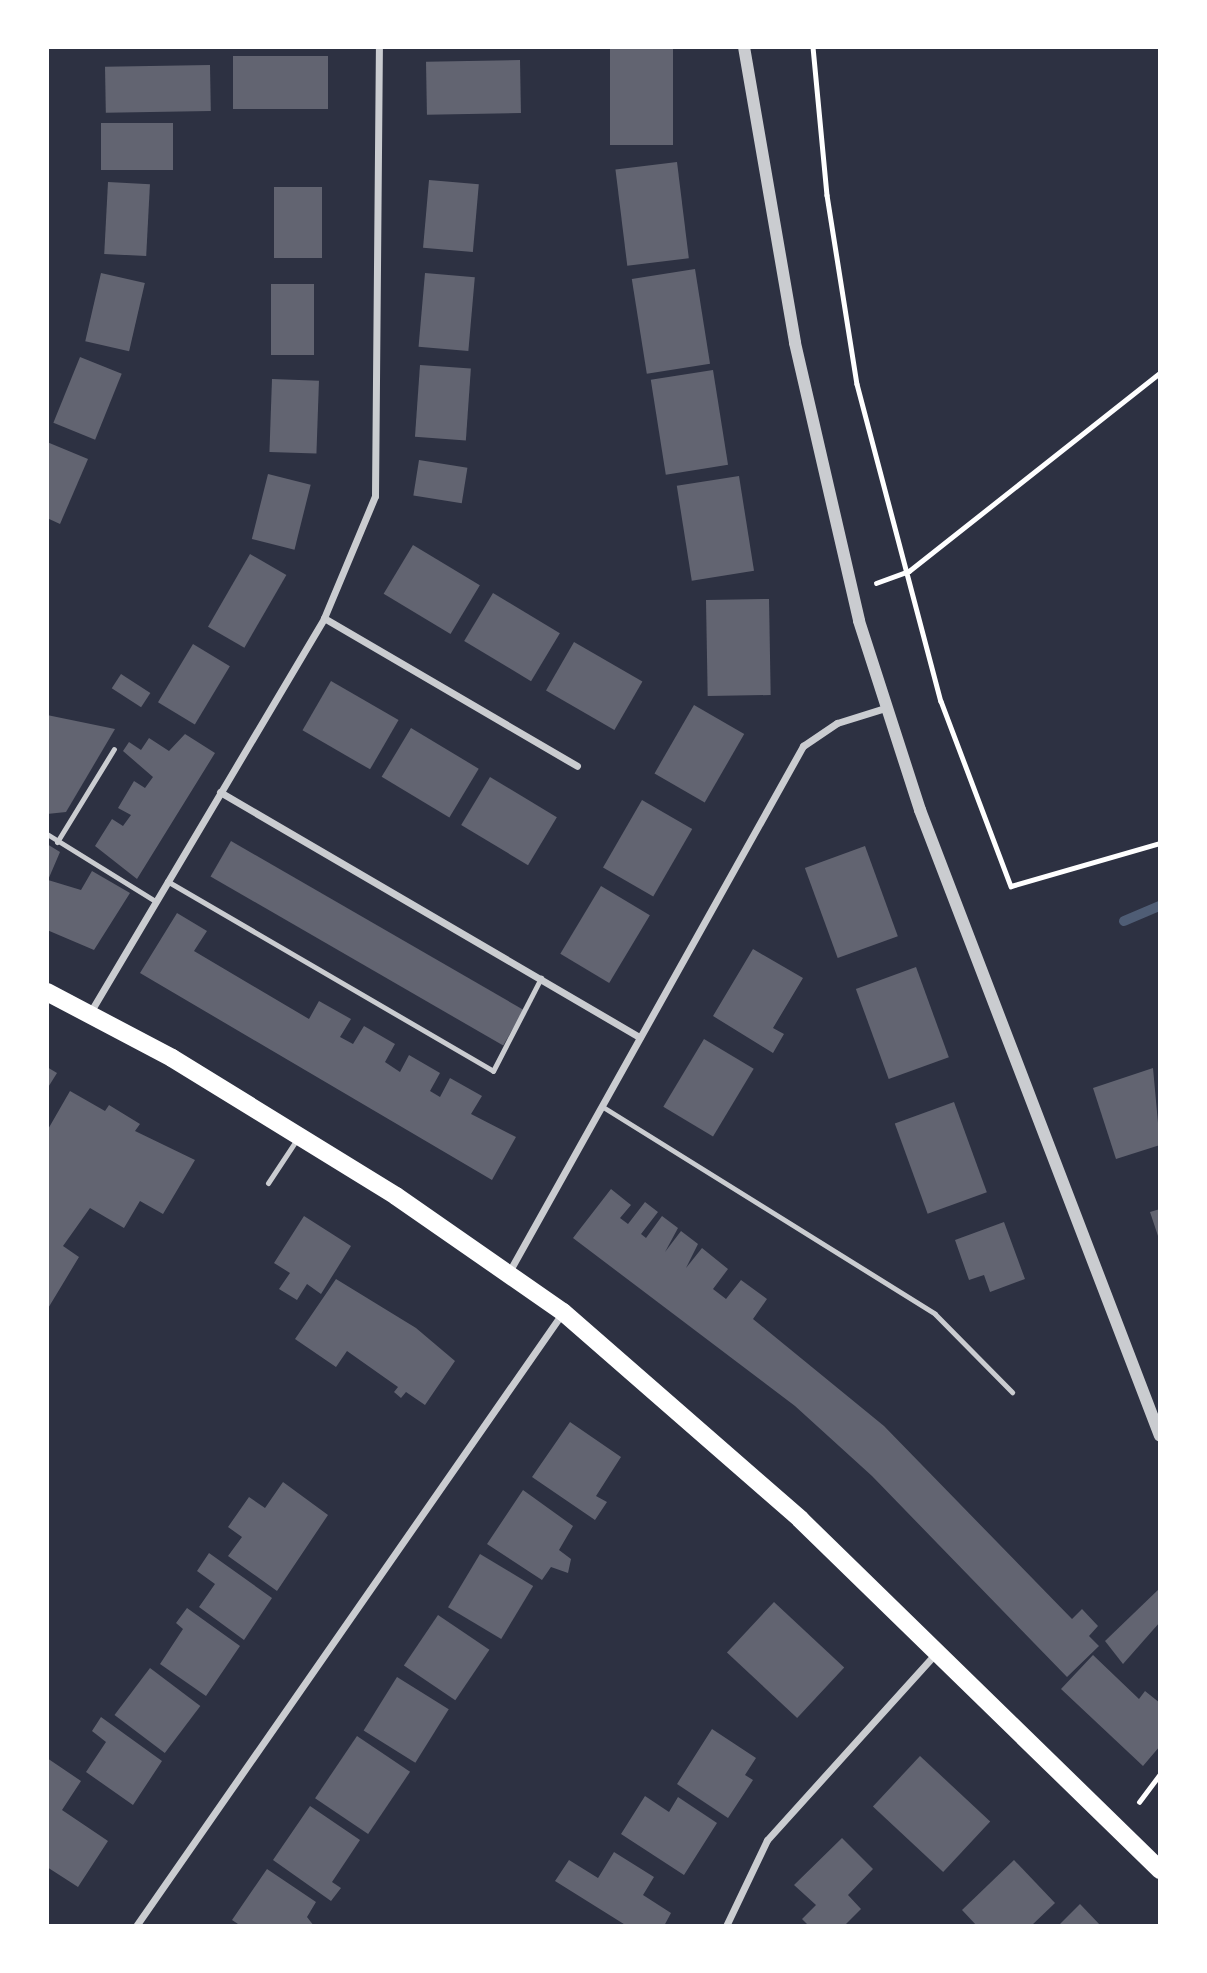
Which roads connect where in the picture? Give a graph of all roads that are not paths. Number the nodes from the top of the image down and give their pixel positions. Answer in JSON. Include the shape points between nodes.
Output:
{"nodes":[{"id":1,"x":379,"y":47,"type":"edge"},
{"id":2,"x":744,"y":47,"type":"edge"},
{"id":3,"x":324,"y":618,"type":"junction"},
{"id":4,"x":885,"y":708,"type":"junction"},
{"id":5,"x":114,"y":749,"type":"dead end"},
{"id":6,"x":577,"y":766,"type":"dead end"},
{"id":7,"x":220,"y":792,"type":"junction"},
{"id":8,"x":47,"y":834,"type":"edge"},
{"id":9,"x":57,"y":842,"type":"junction"},
{"id":10,"x":167,"y":881,"type":"junction"},
{"id":11,"x":155,"y":901,"type":"junction"},
{"id":12,"x":541,"y":978,"type":"junction"},
{"id":13,"x":47,"y":992,"type":"edge"},
{"id":14,"x":91,"y":1011,"type":"junction"},
{"id":15,"x":640,"y":1037,"type":"junction"},
{"id":16,"x":603,"y":1107,"type":"junction"},
{"id":17,"x":299,"y":1136,"type":"junction"},
{"id":18,"x":268,"y":1183,"type":"dead end"},
{"id":19,"x":509,"y":1272,"type":"junction"},
{"id":20,"x":563,"y":1312,"type":"junction"},
{"id":21,"x":1012,"y":1392,"type":"dead end"},
{"id":22,"x":1160,"y":1436,"type":"edge"},
{"id":23,"x":937,"y":1652,"type":"junction"},
{"id":24,"x":1160,"y":1870,"type":"edge"},
{"id":25,"x":136,"y":1926,"type":"edge"},
{"id":26,"x":726,"y":1926,"type":"edge"}],
"edges":[{"from":1,"to":3,"type":"street","via":[[379,460],[361,540]]},
{"from":2,"to":4,"type":"street","via":[[795,343],[852,591]]},
{"from":3,"to":6,"type":"street"},
{"from":3,"to":7,"type":"street"},
{"from":4,"to":15,"type":"street","via":[[837,723],[803,746]]},
{"from":4,"to":22,"type":"street","via":[[1003,1034]]},
{"from":5,"to":9,"type":"lane"},
{"from":7,"to":10,"type":"street"},
{"from":7,"to":12,"type":"street"},
{"from":8,"to":9,"type":"lane"},
{"from":9,"to":11,"type":"lane"},
{"from":10,"to":11,"type":"street"},
{"from":10,"to":12,"type":"lane","via":[[492,1071]]},
{"from":11,"to":14,"type":"street"},
{"from":12,"to":15,"type":"street"},
{"from":13,"to":14,"type":"main road"},
{"from":14,"to":17,"type":"main road"},
{"from":15,"to":16,"type":"street"},
{"from":16,"to":19,"type":"street"},
{"from":16,"to":21,"type":"lane","via":[[935,1314]]},
{"from":17,"to":18,"type":"lane"},
{"from":17,"to":19,"type":"main road"},
{"from":19,"to":20,"type":"main road"},
{"from":20,"to":23,"type":"main road","via":[[744,1467]]},
{"from":20,"to":25,"type":"street"},
{"from":23,"to":24,"type":"main road"},
{"from":23,"to":26,"type":"street","via":[[767,1840]]}]}
